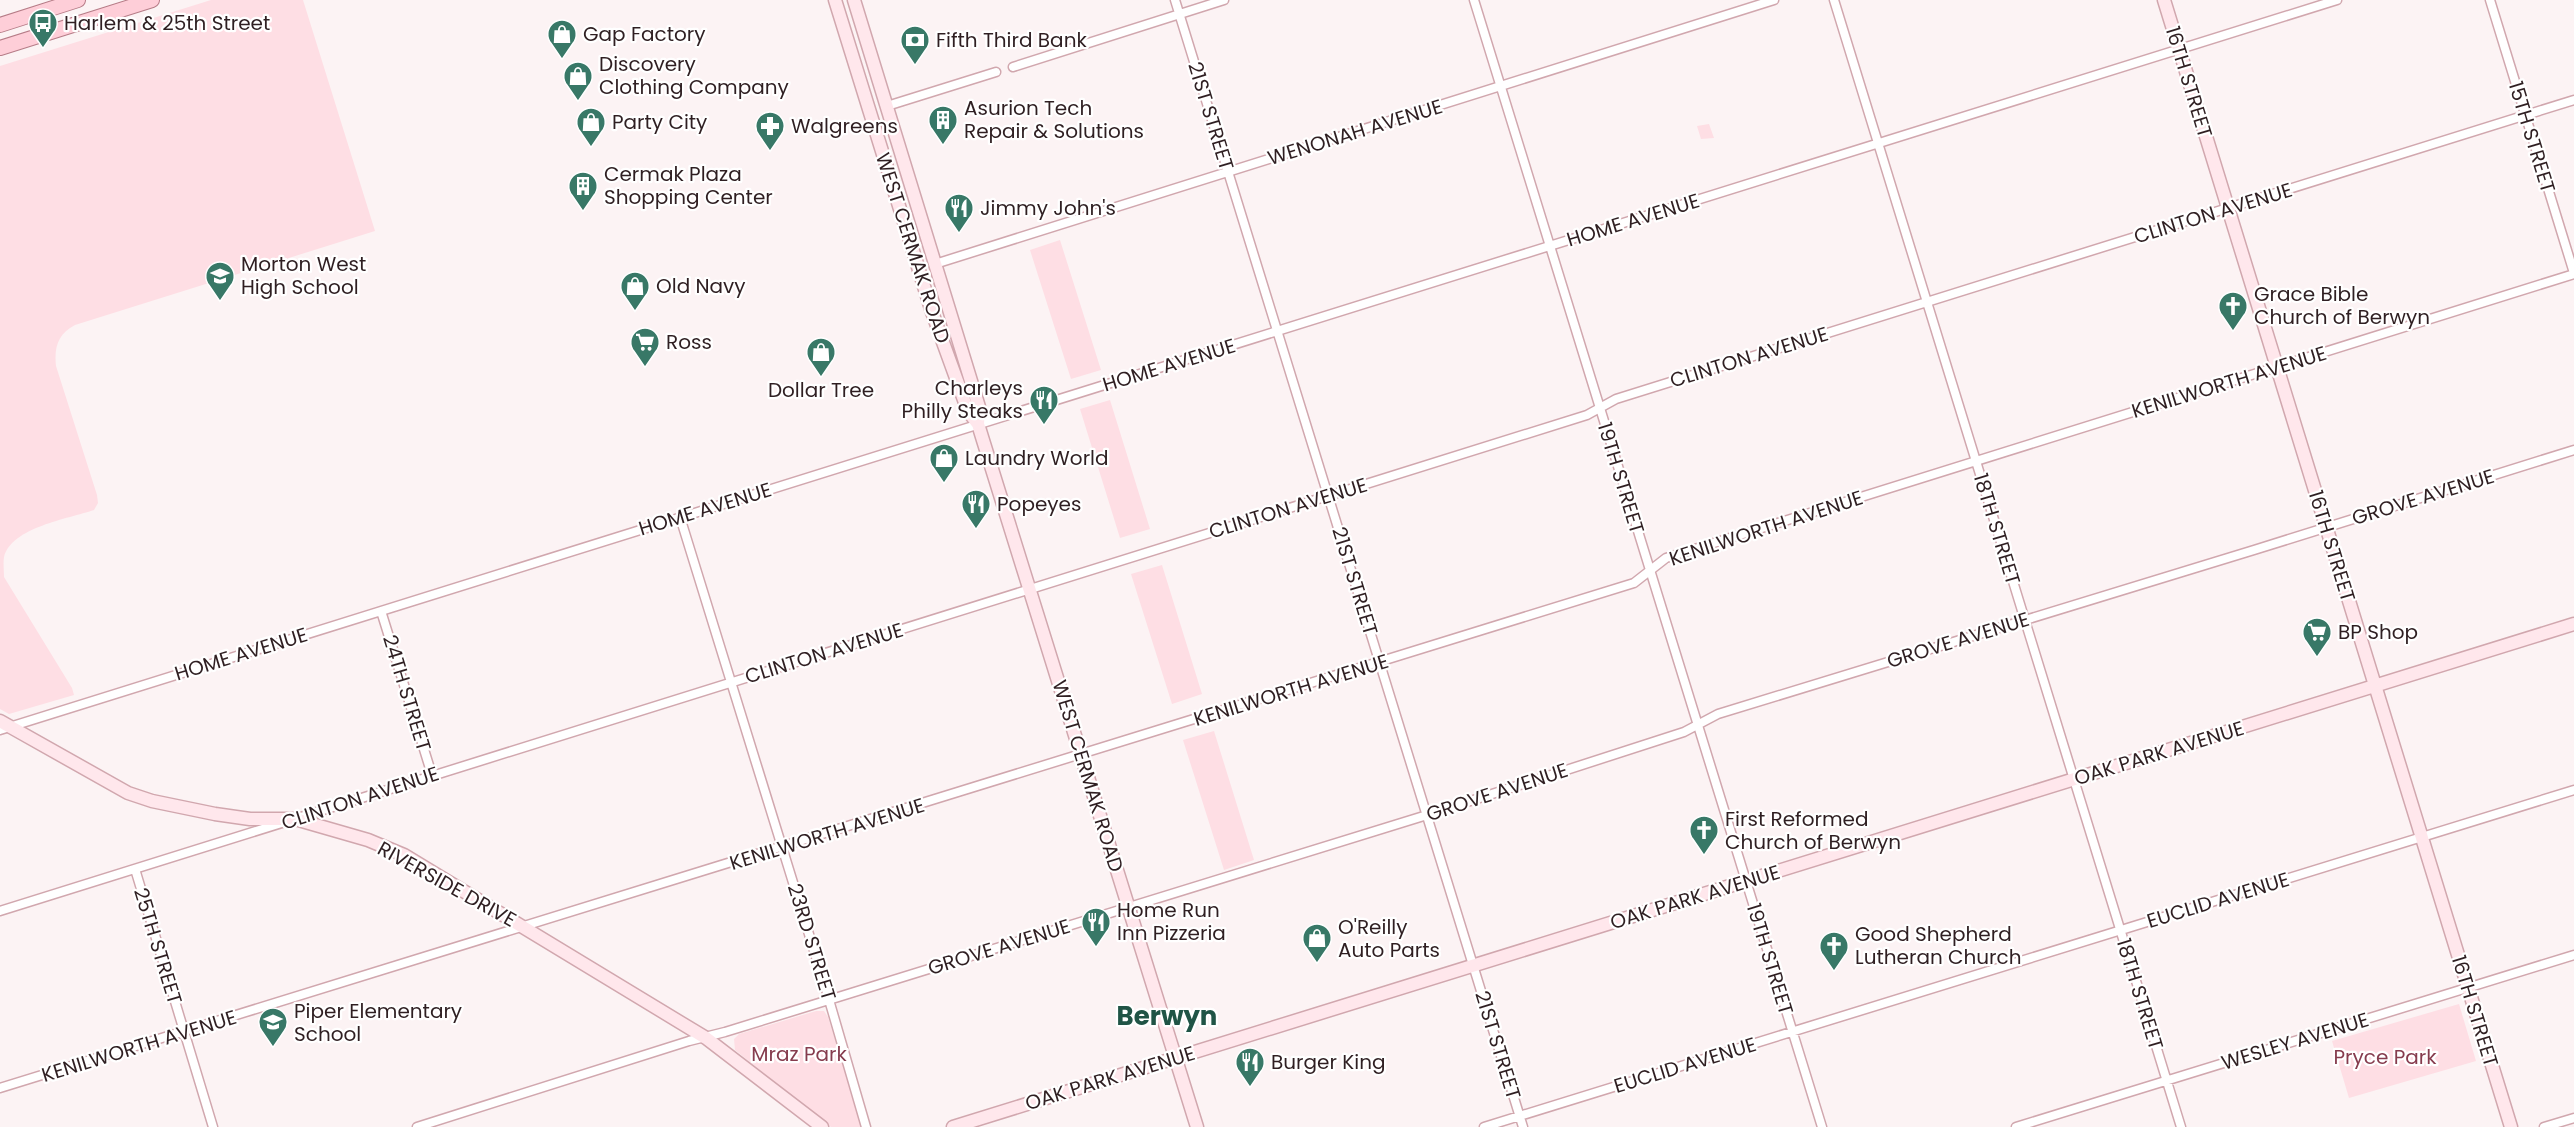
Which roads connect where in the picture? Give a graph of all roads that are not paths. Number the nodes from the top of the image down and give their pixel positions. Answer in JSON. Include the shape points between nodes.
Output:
{"nodes":[{"id":1,"x":78,"y":0,"type":"edge"},
{"id":2,"x":152,"y":0,"type":"edge"},
{"id":3,"x":835,"y":0,"type":"edge"},
{"id":4,"x":854,"y":0,"type":"edge"},
{"id":5,"x":1175,"y":0,"type":"edge"},
{"id":6,"x":1224,"y":0,"type":"edge"},
{"id":7,"x":1474,"y":0,"type":"edge"},
{"id":8,"x":1774,"y":0,"type":"edge"},
{"id":9,"x":1834,"y":0,"type":"edge"},
{"id":10,"x":2164,"y":0,"type":"edge"},
{"id":11,"x":2337,"y":0,"type":"edge"},
{"id":12,"x":2490,"y":0,"type":"edge"},
{"id":13,"x":61,"y":3,"type":"edge"},
{"id":14,"x":1180,"y":14,"type":"junction"},
{"id":15,"x":0,"y":26,"type":"edge"},
{"id":16,"x":69,"y":27,"type":"junction"},
{"id":17,"x":0,"y":48,"type":"edge"},
{"id":18,"x":2179,"y":49,"type":"junction"},
{"id":19,"x":1013,"y":67,"type":"dead end"},
{"id":20,"x":996,"y":72,"type":"dead end"},
{"id":21,"x":1501,"y":86,"type":"junction"},
{"id":22,"x":2574,"y":100,"type":"edge"},
{"id":23,"x":887,"y":106,"type":"junction"},
{"id":24,"x":2525,"y":116,"type":"junction"},
{"id":25,"x":1878,"y":143,"type":"junction"},
{"id":26,"x":1228,"y":172,"type":"junction"},
{"id":27,"x":2228,"y":208,"type":"junction"},
{"id":28,"x":1550,"y":246,"type":"junction"},
{"id":29,"x":935,"y":264,"type":"junction"},
{"id":30,"x":2574,"y":274,"type":"edge"},
{"id":31,"x":1927,"y":302,"type":"junction"},
{"id":32,"x":1277,"y":331,"type":"junction"},
{"id":33,"x":2277,"y":367,"type":"junction"},
{"id":34,"x":1600,"y":408,"type":"junction"},
{"id":35,"x":978,"y":424,"type":"junction"},
{"id":36,"x":2574,"y":450,"type":"edge"},
{"id":37,"x":1976,"y":461,"type":"junction"},
{"id":38,"x":1328,"y":495,"type":"junction"},
{"id":39,"x":680,"y":517,"type":"junction"},
{"id":40,"x":2326,"y":528,"type":"junction"},
{"id":41,"x":1650,"y":570,"type":"junction"},
{"id":42,"x":1030,"y":589,"type":"junction"},
{"id":43,"x":381,"y":611,"type":"junction"},
{"id":44,"x":2025,"y":619,"type":"junction"},
{"id":45,"x":2574,"y":624,"type":"edge"},
{"id":46,"x":1380,"y":663,"type":"junction"},
{"id":47,"x":731,"y":682,"type":"junction"},
{"id":48,"x":2375,"y":686,"type":"junction"},
{"id":49,"x":1698,"y":724,"type":"junction"},
{"id":50,"x":3,"y":726,"type":"edge"},
{"id":51,"x":1081,"y":755,"type":"junction"},
{"id":52,"x":432,"y":775,"type":"junction"},
{"id":53,"x":2074,"y":779,"type":"junction"},
{"id":54,"x":2574,"y":790,"type":"edge"},
{"id":55,"x":1427,"y":815,"type":"junction"},
{"id":56,"x":295,"y":819,"type":"junction"},
{"id":57,"x":2422,"y":837,"type":"junction"},
{"id":58,"x":782,"y":848,"type":"junction"},
{"id":59,"x":135,"y":869,"type":"junction"},
{"id":60,"x":1746,"y":881,"type":"junction"},
{"id":61,"x":1128,"y":907,"type":"junction"},
{"id":62,"x":0,"y":911,"type":"edge"},
{"id":63,"x":525,"y":927,"type":"junction"},
{"id":64,"x":2121,"y":930,"type":"junction"},
{"id":65,"x":2574,"y":955,"type":"edge"},
{"id":66,"x":1473,"y":966,"type":"junction"},
{"id":67,"x":2468,"y":987,"type":"junction"},
{"id":68,"x":830,"y":999,"type":"junction"},
{"id":69,"x":1792,"y":1031,"type":"junction"},
{"id":70,"x":184,"y":1032,"type":"junction"},
{"id":71,"x":706,"y":1038,"type":"junction"},
{"id":72,"x":1176,"y":1058,"type":"junction"},
{"id":73,"x":2167,"y":1080,"type":"junction"},
{"id":74,"x":0,"y":1088,"type":"edge"},
{"id":75,"x":1520,"y":1116,"type":"junction"},
{"id":76,"x":2574,"y":1118,"type":"edge"},
{"id":77,"x":213,"y":1127,"type":"edge"},
{"id":78,"x":417,"y":1127,"type":"edge"},
{"id":79,"x":822,"y":1127,"type":"edge"},
{"id":80,"x":866,"y":1127,"type":"edge"},
{"id":81,"x":953,"y":1127,"type":"edge"},
{"id":82,"x":1197,"y":1127,"type":"edge"},
{"id":83,"x":1484,"y":1127,"type":"edge"},
{"id":84,"x":1523,"y":1127,"type":"edge"},
{"id":85,"x":1822,"y":1127,"type":"edge"},
{"id":86,"x":2016,"y":1127,"type":"edge"},
{"id":87,"x":2181,"y":1127,"type":"edge"},
{"id":88,"x":2511,"y":1127,"type":"edge"},
{"id":89,"x":2544,"y":1127,"type":"edge"}],
"edges":[{"from":1,"to":13,"type":"main road"},
{"from":2,"to":16,"type":"main road"},
{"from":3,"to":35,"type":"street","name":"WEST CERMAK ROAD","via":[[932,312],[968,411]]},
{"from":4,"to":23,"type":"street","name":"WEST CERMAK ROAD"},
{"from":5,"to":14,"type":"street","name":"21ST STREET"},
{"from":6,"to":14,"type":"street"},
{"from":7,"to":21,"type":"street","name":"19TH STREET"},
{"from":8,"to":21,"type":"street","name":"WENONAH AVENUE"},
{"from":9,"to":25,"type":"street","name":"18TH STREET"},
{"from":10,"to":18,"type":"street","name":"16TH STREET"},
{"from":11,"to":18,"type":"street","name":"HOME AVENUE"},
{"from":12,"to":24,"type":"street","name":"15TH STREET"},
{"from":13,"to":15,"type":"main road"},
{"from":13,"to":16,"type":"street"},
{"from":14,"to":19,"type":"street"},
{"from":14,"to":26,"type":"street","name":"21ST STREET"},
{"from":16,"to":17,"type":"main road"},
{"from":18,"to":25,"type":"street","name":"HOME AVENUE"},
{"from":18,"to":27,"type":"street","name":"16TH STREET"},
{"from":20,"to":23,"type":"street"},
{"from":21,"to":26,"type":"street","name":"WENONAH AVENUE"},
{"from":21,"to":28,"type":"street","name":"19TH STREET"},
{"from":22,"to":24,"type":"street","name":"CLINTON AVENUE"},
{"from":23,"to":29,"type":"street","name":"WEST CERMAK ROAD"},
{"from":24,"to":27,"type":"street","name":"CLINTON AVENUE"},
{"from":24,"to":30,"type":"street","name":"15TH STREET"},
{"from":25,"to":28,"type":"street","name":"HOME AVENUE"},
{"from":25,"to":31,"type":"street","name":"18TH STREET"},
{"from":26,"to":29,"type":"street","name":"WENONAH AVENUE"},
{"from":26,"to":32,"type":"street","name":"21ST STREET"},
{"from":27,"to":31,"type":"street","name":"CLINTON AVENUE"},
{"from":27,"to":33,"type":"street","name":"16TH STREET"},
{"from":28,"to":32,"type":"street","name":"HOME AVENUE"},
{"from":28,"to":34,"type":"street","name":"19TH STREET"},
{"from":29,"to":35,"type":"street","name":"WEST CERMAK ROAD","via":[[979,407]]},
{"from":30,"to":33,"type":"street","name":"KENILWORTH AVENUE"},
{"from":31,"to":34,"type":"street","name":"CLINTON AVENUE","via":[[1614,399]]},
{"from":31,"to":37,"type":"street","name":"18TH STREET"},
{"from":32,"to":35,"type":"street","name":"HOME AVENUE"},
{"from":32,"to":38,"type":"street","name":"21ST STREET"},
{"from":33,"to":37,"type":"street","name":"KENILWORTH AVENUE"},
{"from":33,"to":40,"type":"street","name":"16TH STREET"},
{"from":34,"to":38,"type":"street","name":"CLINTON AVENUE"},
{"from":34,"to":41,"type":"street","name":"19TH STREET"},
{"from":35,"to":39,"type":"street","name":"HOME AVENUE"},
{"from":35,"to":42,"type":"street","name":"WEST CERMAK ROAD"},
{"from":36,"to":40,"type":"street","name":"GROVE AVENUE"},
{"from":37,"to":41,"type":"street","name":"KENILWORTH AVENUE","via":[[1666,558]]},
{"from":37,"to":44,"type":"street","name":"18TH STREET"},
{"from":38,"to":42,"type":"street","name":"CLINTON AVENUE"},
{"from":38,"to":46,"type":"street","name":"21ST STREET"},
{"from":39,"to":43,"type":"street","name":"HOME AVENUE"},
{"from":39,"to":47,"type":"street","name":"23RD STREET"},
{"from":40,"to":44,"type":"street","name":"GROVE AVENUE"},
{"from":40,"to":48,"type":"street","name":"16TH STREET"},
{"from":41,"to":46,"type":"street","name":"KENILWORTH AVENUE","via":[[1634,583]]},
{"from":41,"to":49,"type":"street","name":"19TH STREET"},
{"from":42,"to":47,"type":"street","name":"CLINTON AVENUE"},
{"from":42,"to":51,"type":"street","name":"WEST CERMAK ROAD"},
{"from":43,"to":50,"type":"street","name":"HOME AVENUE"},
{"from":43,"to":52,"type":"street","name":"24TH STREET"},
{"from":44,"to":49,"type":"street","name":"GROVE AVENUE","via":[[1718,714]]},
{"from":44,"to":53,"type":"street","name":"18TH STREET"},
{"from":45,"to":48,"type":"street","name":"OAK PARK AVENUE"},
{"from":46,"to":51,"type":"street","name":"KENILWORTH AVENUE"},
{"from":46,"to":55,"type":"street","name":"21ST STREET"},
{"from":47,"to":52,"type":"street","name":"CLINTON AVENUE"},
{"from":47,"to":58,"type":"street","name":"23RD STREET"},
{"from":48,"to":53,"type":"street","name":"OAK PARK AVENUE"},
{"from":48,"to":57,"type":"street","name":"16TH STREET"},
{"from":49,"to":55,"type":"street","name":"GROVE AVENUE"},
{"from":49,"to":60,"type":"street","name":"19TH STREET"},
{"from":50,"to":56,"type":"street","name":"RIVERSIDE DRIVE","via":[[128,793],[152,801],[250,819]]},
{"from":51,"to":58,"type":"street","name":"KENILWORTH AVENUE"},
{"from":51,"to":61,"type":"street","name":"WEST CERMAK ROAD"},
{"from":52,"to":56,"type":"street","name":"CLINTON AVENUE"},
{"from":53,"to":60,"type":"street","name":"OAK PARK AVENUE"},
{"from":53,"to":64,"type":"street","name":"18TH STREET"},
{"from":54,"to":57,"type":"street","name":"EUCLID AVENUE"},
{"from":55,"to":61,"type":"street","name":"GROVE AVENUE"},
{"from":55,"to":66,"type":"street","name":"21ST STREET"},
{"from":56,"to":59,"type":"street","name":"CLINTON AVENUE"},
{"from":56,"to":63,"type":"street","name":"RIVERSIDE DRIVE","via":[[404,855]]},
{"from":57,"to":64,"type":"street","name":"EUCLID AVENUE"},
{"from":57,"to":67,"type":"street","name":"16TH STREET"},
{"from":58,"to":63,"type":"street","name":"KENILWORTH AVENUE"},
{"from":58,"to":68,"type":"street","name":"23RD STREET"},
{"from":59,"to":62,"type":"street","name":"CLINTON AVENUE"},
{"from":59,"to":70,"type":"street","name":"25TH STREET"},
{"from":60,"to":66,"type":"street","name":"OAK PARK AVENUE"},
{"from":60,"to":69,"type":"street","name":"19TH STREET"},
{"from":61,"to":68,"type":"street","name":"GROVE AVENUE"},
{"from":61,"to":72,"type":"street","name":"WEST CERMAK ROAD"},
{"from":63,"to":70,"type":"street","name":"KENILWORTH AVENUE"},
{"from":63,"to":71,"type":"street","name":"RIVERSIDE DRIVE"},
{"from":64,"to":69,"type":"street","name":"EUCLID AVENUE"},
{"from":64,"to":73,"type":"street","name":"18TH STREET"},
{"from":65,"to":67,"type":"street","name":"WESLEY AVENUE"},
{"from":66,"to":72,"type":"street","name":"OAK PARK AVENUE"},
{"from":66,"to":75,"type":"street","name":"21ST STREET"},
{"from":67,"to":73,"type":"street","name":"WESLEY AVENUE"},
{"from":67,"to":88,"type":"street","name":"16TH STREET"},
{"from":68,"to":71,"type":"street","name":"GROVE AVENUE"},
{"from":68,"to":80,"type":"street","name":"23RD STREET"},
{"from":69,"to":75,"type":"street","name":"EUCLID AVENUE"},
{"from":69,"to":85,"type":"street","name":"19TH STREET"},
{"from":70,"to":74,"type":"street","name":"KENILWORTH AVENUE"},
{"from":70,"to":77,"type":"street","name":"25TH STREET"},
{"from":71,"to":78,"type":"street","name":"GROVE AVENUE"},
{"from":71,"to":79,"type":"street","name":"RIVERSIDE DRIVE"},
{"from":72,"to":81,"type":"street","name":"OAK PARK AVENUE"},
{"from":72,"to":82,"type":"street","name":"WEST CERMAK ROAD"},
{"from":73,"to":86,"type":"street","name":"WESLEY AVENUE"},
{"from":73,"to":87,"type":"street","name":"18TH STREET"},
{"from":75,"to":83,"type":"street","name":"EUCLID AVENUE"},
{"from":75,"to":84,"type":"street","name":"21ST STREET"},
{"from":76,"to":89,"type":"street"}]}
